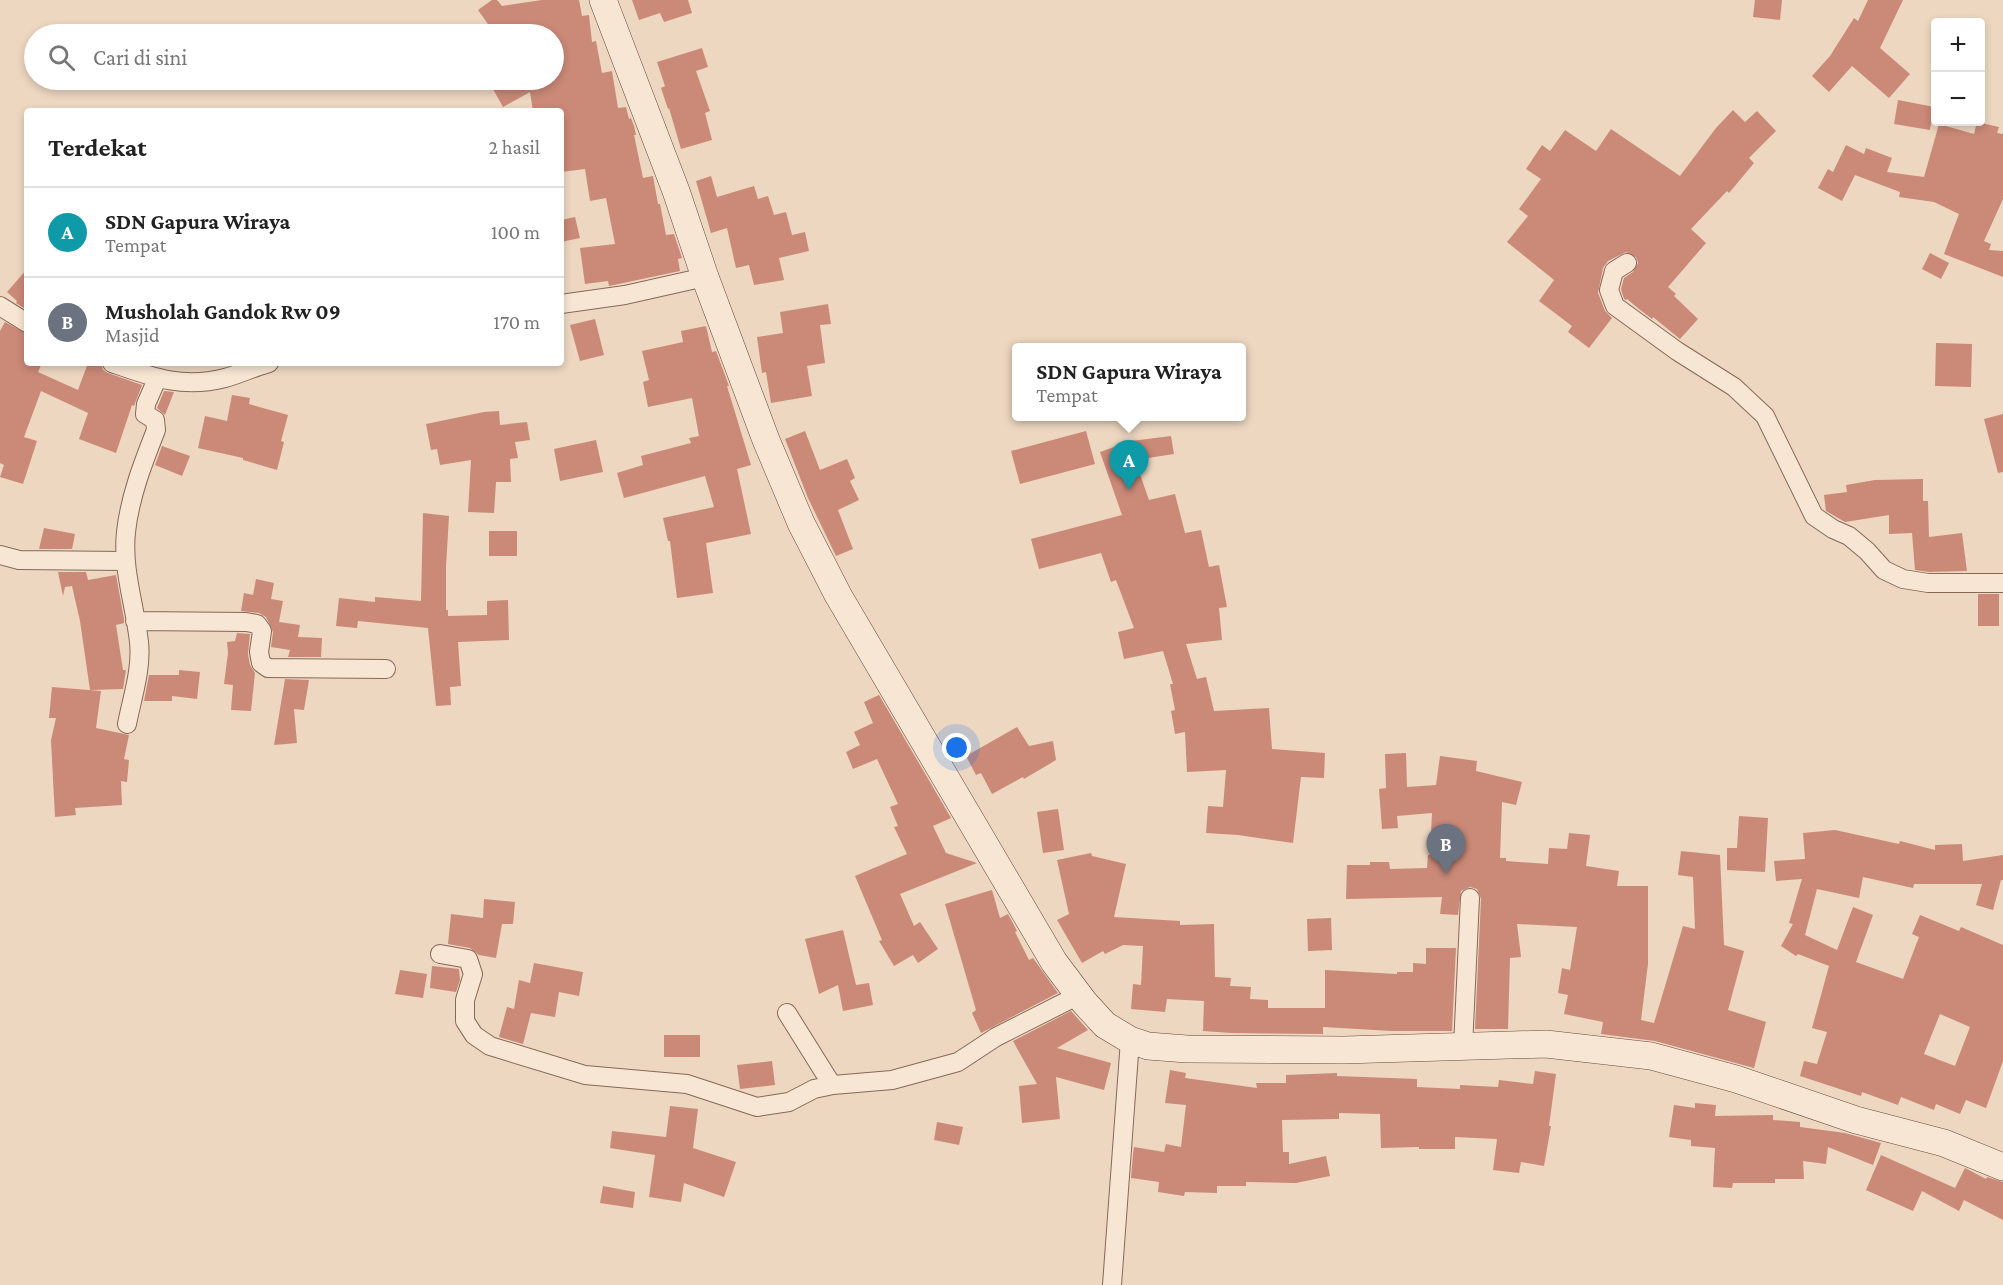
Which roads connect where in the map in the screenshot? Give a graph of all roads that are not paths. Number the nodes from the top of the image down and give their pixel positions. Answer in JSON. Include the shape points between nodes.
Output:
{"nodes":[{"id":1,"x":603,"y":0,"type":"edge"},
{"id":2,"x":1627,"y":263,"type":"dead end"},
{"id":3,"x":705,"y":277,"type":"junction"},
{"id":4,"x":564,"y":304,"type":"edge"},
{"id":5,"x":0,"y":306,"type":"edge"},
{"id":6,"x":24,"y":321,"type":"edge"},
{"id":7,"x":121,"y":366,"type":"edge"},
{"id":8,"x":261,"y":366,"type":"edge"},
{"id":9,"x":157,"y":378,"type":"junction"},
{"id":10,"x":0,"y":555,"type":"edge"},
{"id":11,"x":125,"y":561,"type":"junction"},
{"id":12,"x":2003,"y":583,"type":"edge"},
{"id":13,"x":135,"y":621,"type":"junction"},
{"id":14,"x":386,"y":669,"type":"dead end"},
{"id":15,"x":127,"y":724,"type":"dead end"},
{"id":16,"x":1470,"y":898,"type":"dead end"},
{"id":17,"x":440,"y":954,"type":"dead end"},
{"id":18,"x":1079,"y":995,"type":"junction"},
{"id":19,"x":788,"y":1013,"type":"dead end"},
{"id":20,"x":1130,"y":1040,"type":"junction"},
{"id":21,"x":1463,"y":1047,"type":"junction"},
{"id":22,"x":832,"y":1085,"type":"junction"},
{"id":23,"x":2003,"y":1167,"type":"edge"},
{"id":24,"x":1112,"y":1285,"type":"edge"}],
"edges":[{"from":1,"to":3,"type":"main road"},
{"from":2,"to":12,"type":"street","via":[[1614,271],[1609,290],[1615,306],[1734,387],[1765,416],[1814,516],[1849,536],[1884,570],[1903,579]]},
{"from":3,"to":4,"type":"street"},
{"from":3,"to":18,"type":"main road","via":[[765,440],[838,595],[1006,883]]},
{"from":5,"to":6,"type":"street"},
{"from":7,"to":9,"type":"street"},
{"from":8,"to":9,"type":"street","via":[[204,383],[185,384]]},
{"from":9,"to":11,"type":"street","via":[[145,414],[155,420],[156,430],[133,494]]},
{"from":10,"to":11,"type":"street","via":[[19,560]]},
{"from":11,"to":13,"type":"street"},
{"from":13,"to":14,"type":"street","via":[[257,624],[262,631],[261,663],[268,668]]},
{"from":13,"to":15,"type":"street","via":[[139,664]]},
{"from":16,"to":21,"type":"street"},
{"from":17,"to":22,"type":"street","via":[[468,959],[473,974],[465,1000],[465,1021],[474,1035],[490,1046],[585,1075],[687,1084],[757,1107],[789,1102]]},
{"from":18,"to":20,"type":"main road","via":[[1105,1025]]},
{"from":18,"to":22,"type":"street","via":[[996,1037],[957,1062],[892,1080]]},
{"from":19,"to":22,"type":"street"},
{"from":20,"to":21,"type":"main road","via":[[1148,1046],[1187,1049]]},
{"from":20,"to":24,"type":"street"},
{"from":21,"to":23,"type":"main road","via":[[1546,1044],[1651,1056],[1736,1079],[1856,1120],[1944,1143]]}]}
